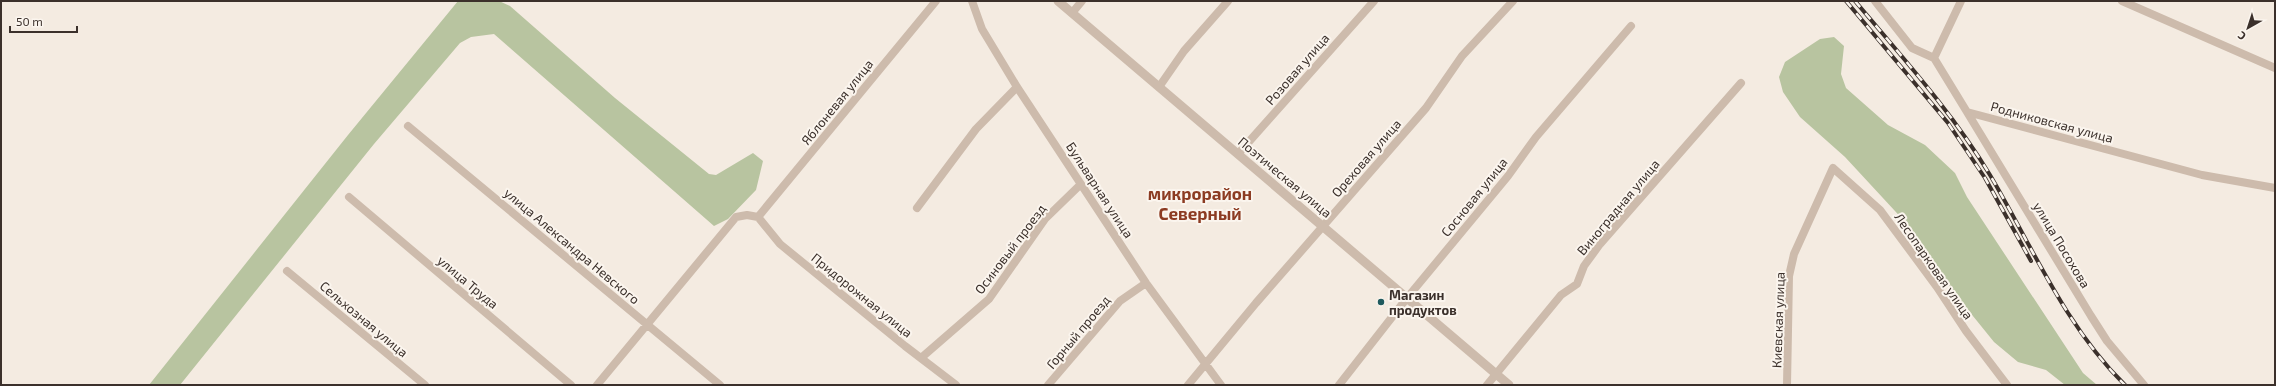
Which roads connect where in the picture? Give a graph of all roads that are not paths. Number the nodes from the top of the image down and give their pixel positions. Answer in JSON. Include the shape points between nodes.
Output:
{"nodes":[{"id":1,"x":936,"y":1,"type":"edge"},
{"id":2,"x":972,"y":1,"type":"edge"},
{"id":3,"x":1058,"y":1,"type":"edge"},
{"id":4,"x":1082,"y":1,"type":"edge"},
{"id":5,"x":1228,"y":1,"type":"edge"},
{"id":6,"x":1374,"y":1,"type":"edge"},
{"id":7,"x":1513,"y":1,"type":"edge"},
{"id":8,"x":1875,"y":1,"type":"edge"},
{"id":9,"x":1961,"y":1,"type":"edge"},
{"id":10,"x":2122,"y":1,"type":"edge"},
{"id":11,"x":1072,"y":13,"type":"junction"},
{"id":12,"x":1631,"y":26,"type":"dead end"},
{"id":13,"x":1934,"y":58,"type":"junction"},
{"id":14,"x":2275,"y":68,"type":"edge"},
{"id":15,"x":1741,"y":83,"type":"dead end"},
{"id":16,"x":1017,"y":87,"type":"junction"},
{"id":17,"x":1159,"y":87,"type":"junction"},
{"id":18,"x":1967,"y":112,"type":"junction"},
{"id":19,"x":408,"y":126,"type":"dead end"},
{"id":20,"x":1238,"y":154,"type":"junction"},
{"id":21,"x":1833,"y":168,"type":"joint"},
{"id":22,"x":1081,"y":184,"type":"junction"},
{"id":23,"x":2275,"y":188,"type":"edge"},
{"id":24,"x":349,"y":197,"type":"dead end"},
{"id":25,"x":916,"y":208,"type":"dead end"},
{"id":26,"x":758,"y":217,"type":"junction"},
{"id":27,"x":1322,"y":226,"type":"junction"},
{"id":28,"x":287,"y":271,"type":"dead end"},
{"id":29,"x":1146,"y":283,"type":"junction"},
{"id":30,"x":1406,"y":298,"type":"junction"},
{"id":31,"x":647,"y":324,"type":"junction"},
{"id":32,"x":921,"y":358,"type":"junction"},
{"id":33,"x":1206,"y":364,"type":"junction"},
{"id":34,"x":1495,"y":373,"type":"junction"},
{"id":35,"x":425,"y":385,"type":"edge"},
{"id":36,"x":571,"y":385,"type":"edge"},
{"id":37,"x":597,"y":385,"type":"edge"},
{"id":38,"x":720,"y":385,"type":"edge"},
{"id":39,"x":956,"y":385,"type":"edge"},
{"id":40,"x":1048,"y":385,"type":"edge"},
{"id":41,"x":1188,"y":385,"type":"edge"},
{"id":42,"x":1220,"y":385,"type":"edge"},
{"id":43,"x":1340,"y":385,"type":"edge"},
{"id":44,"x":1487,"y":385,"type":"edge"},
{"id":45,"x":1509,"y":385,"type":"edge"},
{"id":46,"x":1787,"y":385,"type":"edge"},
{"id":47,"x":2007,"y":385,"type":"edge"},
{"id":48,"x":2144,"y":385,"type":"edge"}],
"edges":[{"from":1,"to":26,"type":"street","name":"Яблоневая улица"},
{"from":2,"to":16,"type":"street","name":"Бульварная улица","via":[[982,29]]},
{"from":3,"to":11,"type":"street","name":"Поэтическая улица"},
{"from":4,"to":11,"type":"street"},
{"from":5,"to":17,"type":"street","via":[[1184,51]]},
{"from":6,"to":20,"type":"street","name":"Розовая улица"},
{"from":7,"to":27,"type":"street","name":"Ореховая улица","via":[[1462,56],[1426,108]]},
{"from":8,"to":13,"type":"street","via":[[1912,48]]},
{"from":9,"to":13,"type":"street"},
{"from":10,"to":14,"type":"street"},
{"from":11,"to":17,"type":"street","name":"Поэтическая улица"},
{"from":12,"to":30,"type":"street","name":"Сосновая улица","via":[[1536,137],[1508,176]]},
{"from":13,"to":18,"type":"street"},
{"from":15,"to":34,"type":"street","name":"Виноградная улица","via":[[1600,244],[1584,266],[1577,284],[1561,294]]},
{"from":16,"to":22,"type":"street","name":"Бульварная улица"},
{"from":16,"to":25,"type":"street","via":[[976,129]]},
{"from":17,"to":20,"type":"street","name":"Поэтическая улица"},
{"from":18,"to":23,"type":"street","name":"Родниковская улица","via":[[2202,175]]},
{"from":18,"to":48,"type":"street","name":"улица Посохова","via":[[2090,316]]},
{"from":19,"to":31,"type":"street","name":"улица Александра Невского"},
{"from":20,"to":27,"type":"street","name":"Поэтическая улица"},
{"from":21,"to":46,"type":"street","name":"Киевская улица","via":[[1794,254],[1789,276]]},
{"from":21,"to":47,"type":"street","name":"Лесопарковая улица","via":[[1880,210]]},
{"from":22,"to":29,"type":"street","name":"Бульварная улица"},
{"from":22,"to":32,"type":"street","name":"Осиновый проезд","via":[[1045,219],[989,299]]},
{"from":24,"to":36,"type":"street","name":"улица Труда"},
{"from":26,"to":31,"type":"street","via":[[736,217]]},
{"from":26,"to":32,"type":"street","name":"Придорожная улица","via":[[780,244]]},
{"from":27,"to":30,"type":"street","name":"Поэтическая улица"},
{"from":27,"to":33,"type":"street","name":"Ореховая улица"},
{"from":28,"to":35,"type":"street","name":"Сельхозная улица"},
{"from":29,"to":33,"type":"street","name":"Бульварная улица"},
{"from":29,"to":40,"type":"street","name":"Горный проезд","via":[[1120,301]]},
{"from":30,"to":34,"type":"street","name":"Поэтическая улица"},
{"from":30,"to":43,"type":"street","name":"Сосновая улица"},
{"from":31,"to":37,"type":"street"},
{"from":31,"to":38,"type":"street","name":"улица Александра Невского"},
{"from":32,"to":39,"type":"street","name":"Придорожная улица"},
{"from":33,"to":41,"type":"street","name":"Ореховая улица"},
{"from":33,"to":42,"type":"street","name":"Бульварная улица"},
{"from":34,"to":44,"type":"street","name":"Виноградная улица"},
{"from":34,"to":45,"type":"street","name":"Поэтическая улица"}]}
